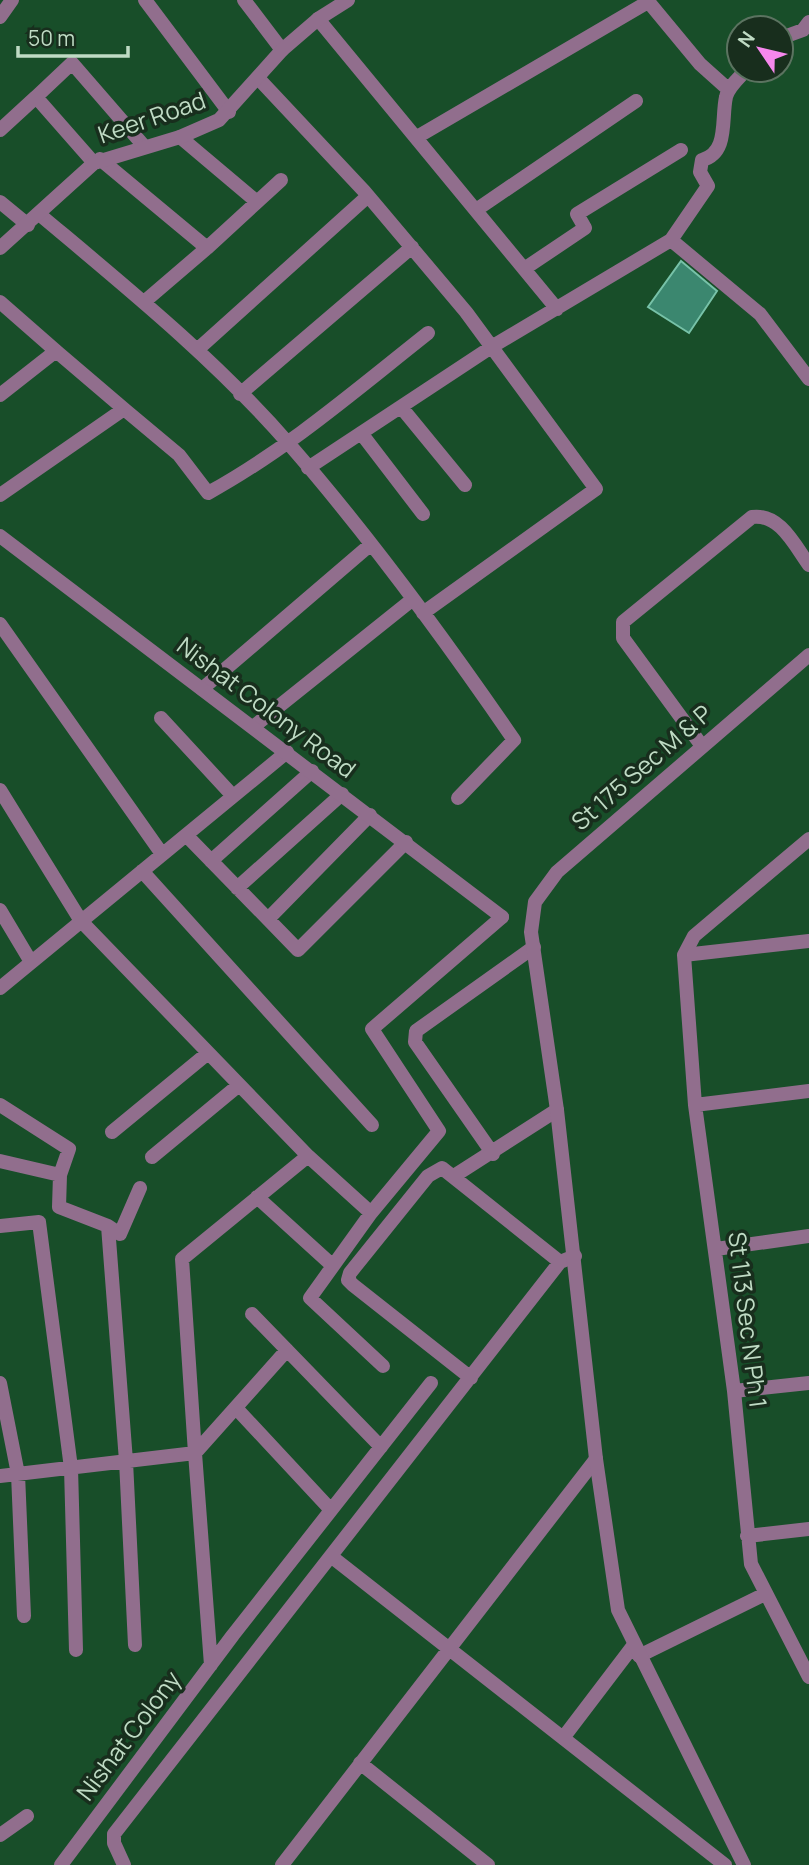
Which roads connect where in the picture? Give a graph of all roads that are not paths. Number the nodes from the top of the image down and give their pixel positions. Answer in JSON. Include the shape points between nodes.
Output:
{"nodes":[{"id":1,"x":12,"y":0,"type":"edge"},
{"id":2,"x":145,"y":0,"type":"edge"},
{"id":3,"x":244,"y":0,"type":"edge"},
{"id":4,"x":348,"y":0,"type":"edge"},
{"id":5,"x":647,"y":1,"type":"edge"},
{"id":6,"x":0,"y":17,"type":"edge"},
{"id":7,"x":318,"y":19,"type":"junction"},
{"id":8,"x":809,"y":22,"type":"edge"},
{"id":9,"x":795,"y":33,"type":"edge"},
{"id":10,"x":282,"y":50,"type":"junction"},
{"id":11,"x":258,"y":78,"type":"junction"},
{"id":12,"x":734,"y":84,"type":"edge"},
{"id":13,"x":729,"y":90,"type":"junction"},
{"id":14,"x":36,"y":97,"type":"junction"},
{"id":15,"x":636,"y":101,"type":"dead end"},
{"id":16,"x":229,"y":112,"type":"junction"},
{"id":17,"x":0,"y":131,"type":"edge"},
{"id":18,"x":180,"y":137,"type":"junction"},
{"id":19,"x":417,"y":137,"type":"junction"},
{"id":20,"x":144,"y":146,"type":"junction"},
{"id":21,"x":681,"y":149,"type":"dead end"},
{"id":22,"x":97,"y":161,"type":"junction"},
{"id":23,"x":281,"y":180,"type":"dead end"},
{"id":24,"x":368,"y":196,"type":"junction"},
{"id":25,"x":0,"y":202,"type":"edge"},
{"id":26,"x":257,"y":202,"type":"junction"},
{"id":27,"x":476,"y":210,"type":"junction"},
{"id":28,"x":39,"y":214,"type":"junction"},
{"id":29,"x":28,"y":225,"type":"junction"},
{"id":30,"x":671,"y":240,"type":"junction"},
{"id":31,"x":207,"y":247,"type":"junction"},
{"id":32,"x":412,"y":247,"type":"junction"},
{"id":33,"x":0,"y":248,"type":"edge"},
{"id":34,"x":524,"y":270,"type":"junction"},
{"id":35,"x":0,"y":302,"type":"edge"},
{"id":36,"x":144,"y":302,"type":"junction"},
{"id":37,"x":556,"y":309,"type":"junction"},
{"id":38,"x":428,"y":333,"type":"dead end"},
{"id":39,"x":493,"y":346,"type":"junction"},
{"id":40,"x":197,"y":350,"type":"junction"},
{"id":41,"x":56,"y":351,"type":"junction"},
{"id":42,"x":809,"y":379,"type":"edge"},
{"id":43,"x":240,"y":394,"type":"junction"},
{"id":44,"x":0,"y":395,"type":"edge"},
{"id":45,"x":401,"y":407,"type":"junction"},
{"id":46,"x":124,"y":410,"type":"junction"},
{"id":47,"x":361,"y":433,"type":"junction"},
{"id":48,"x":288,"y":443,"type":"junction"},
{"id":49,"x":308,"y":468,"type":"junction"},
{"id":50,"x":465,"y":485,"type":"dead end"},
{"id":51,"x":0,"y":495,"type":"edge"},
{"id":52,"x":423,"y":514,"type":"dead end"},
{"id":53,"x":1,"y":538,"type":"edge"},
{"id":54,"x":370,"y":545,"type":"junction"},
{"id":55,"x":809,"y":564,"type":"edge"},
{"id":56,"x":412,"y":599,"type":"junction"},
{"id":57,"x":424,"y":613,"type":"junction"},
{"id":58,"x":0,"y":624,"type":"edge"},
{"id":59,"x":809,"y":655,"type":"edge"},
{"id":60,"x":202,"y":689,"type":"junction"},
{"id":61,"x":161,"y":718,"type":"dead end"},
{"id":62,"x":253,"y":727,"type":"junction"},
{"id":63,"x":702,"y":746,"type":"junction"},
{"id":64,"x":287,"y":752,"type":"junction"},
{"id":65,"x":312,"y":771,"type":"junction"},
{"id":66,"x":0,"y":790,"type":"edge"},
{"id":67,"x":342,"y":794,"type":"junction"},
{"id":68,"x":233,"y":796,"type":"junction"},
{"id":69,"x":458,"y":798,"type":"dead end"},
{"id":70,"x":370,"y":815,"type":"junction"},
{"id":71,"x":186,"y":835,"type":"junction"},
{"id":72,"x":809,"y":839,"type":"edge"},
{"id":73,"x":406,"y":842,"type":"junction"},
{"id":74,"x":162,"y":854,"type":"junction"},
{"id":75,"x":211,"y":861,"type":"junction"},
{"id":76,"x":142,"y":871,"type":"junction"},
{"id":77,"x":237,"y":888,"type":"junction"},
{"id":78,"x":0,"y":910,"type":"edge"},
{"id":79,"x":268,"y":919,"type":"junction"},
{"id":80,"x":81,"y":921,"type":"junction"},
{"id":81,"x":809,"y":941,"type":"edge"},
{"id":82,"x":534,"y":947,"type":"junction"},
{"id":83,"x":684,"y":955,"type":"junction"},
{"id":84,"x":32,"y":962,"type":"junction"},
{"id":85,"x":0,"y":988,"type":"edge"},
{"id":86,"x":208,"y":1053,"type":"junction"},
{"id":87,"x":239,"y":1085,"type":"junction"},
{"id":88,"x":809,"y":1091,"type":"edge"},
{"id":89,"x":0,"y":1105,"type":"edge"},
{"id":90,"x":695,"y":1105,"type":"junction"},
{"id":91,"x":557,"y":1110,"type":"junction"},
{"id":92,"x":372,"y":1125,"type":"dead end"},
{"id":93,"x":112,"y":1132,"type":"dead end"},
{"id":94,"x":493,"y":1154,"type":"junction"},
{"id":95,"x":307,"y":1156,"type":"junction"},
{"id":96,"x":152,"y":1157,"type":"dead end"},
{"id":97,"x":0,"y":1161,"type":"edge"},
{"id":98,"x":60,"y":1175,"type":"junction"},
{"id":99,"x":454,"y":1176,"type":"junction"},
{"id":100,"x":141,"y":1188,"type":"dead end"},
{"id":101,"x":257,"y":1197,"type":"junction"},
{"id":102,"x":371,"y":1213,"type":"junction"},
{"id":103,"x":0,"y":1226,"type":"edge"},
{"id":104,"x":108,"y":1227,"type":"junction"},
{"id":105,"x":809,"y":1236,"type":"edge"},
{"id":106,"x":716,"y":1249,"type":"junction"},
{"id":107,"x":575,"y":1256,"type":"junction"},
{"id":108,"x":560,"y":1262,"type":"junction"},
{"id":109,"x":332,"y":1266,"type":"junction"},
{"id":110,"x":252,"y":1314,"type":"dead end"},
{"id":111,"x":287,"y":1350,"type":"junction"},
{"id":112,"x":383,"y":1366,"type":"dead end"},
{"id":113,"x":471,"y":1378,"type":"junction"},
{"id":114,"x":0,"y":1383,"type":"edge"},
{"id":115,"x":431,"y":1383,"type":"dead end"},
{"id":116,"x":809,"y":1383,"type":"edge"},
{"id":117,"x":734,"y":1391,"type":"junction"},
{"id":118,"x":236,"y":1408,"type":"junction"},
{"id":119,"x":381,"y":1447,"type":"junction"},
{"id":120,"x":195,"y":1453,"type":"junction"},
{"id":121,"x":596,"y":1459,"type":"junction"},
{"id":122,"x":126,"y":1461,"type":"junction"},
{"id":123,"x":71,"y":1468,"type":"junction"},
{"id":124,"x":18,"y":1474,"type":"junction"},
{"id":125,"x":0,"y":1476,"type":"edge"},
{"id":126,"x":331,"y":1510,"type":"junction"},
{"id":127,"x":809,"y":1529,"type":"edge"},
{"id":128,"x":747,"y":1536,"type":"junction"},
{"id":129,"x":332,"y":1557,"type":"junction"},
{"id":130,"x":765,"y":1594,"type":"junction"},
{"id":131,"x":24,"y":1616,"type":"dead end"},
{"id":132,"x":135,"y":1644,"type":"dead end"},
{"id":133,"x":448,"y":1648,"type":"junction"},
{"id":134,"x":76,"y":1650,"type":"dead end"},
{"id":135,"x":636,"y":1651,"type":"junction"},
{"id":136,"x":211,"y":1664,"type":"junction"},
{"id":137,"x":809,"y":1677,"type":"edge"},
{"id":138,"x":563,"y":1738,"type":"junction"},
{"id":139,"x":360,"y":1763,"type":"junction"},
{"id":140,"x":27,"y":1816,"type":"dead end"},
{"id":141,"x":0,"y":1835,"type":"edge"},
{"id":142,"x":61,"y":1865,"type":"edge"},
{"id":143,"x":124,"y":1865,"type":"edge"},
{"id":144,"x":282,"y":1865,"type":"edge"},
{"id":145,"x":488,"y":1865,"type":"edge"},
{"id":146,"x":725,"y":1865,"type":"edge"},
{"id":147,"x":744,"y":1865,"type":"edge"}],
"edges":[{"from":1,"to":6,"type":"street"},
{"from":2,"to":16,"type":"street"},
{"from":3,"to":10,"type":"street"},
{"from":4,"to":7,"type":"street","name":"Keer Road"},
{"from":5,"to":13,"type":"street","via":[[700,64]]},
{"from":5,"to":19,"type":"street"},
{"from":7,"to":10,"type":"street","name":"Keer Road"},
{"from":7,"to":19,"type":"street"},
{"from":8,"to":9,"type":"street"},
{"from":10,"to":11,"type":"street","name":"Keer Road"},
{"from":11,"to":16,"type":"street","name":"Keer Road"},
{"from":11,"to":24,"type":"street"},
{"from":12,"to":13,"type":"street"},
{"from":13,"to":30,"type":"street","via":[[719,149],[702,160],[701,172],[708,186]]},
{"from":14,"to":17,"type":"street"},
{"from":14,"to":20,"type":"street","via":[[72,62]]},
{"from":14,"to":22,"type":"street"},
{"from":15,"to":27,"type":"street"},
{"from":16,"to":18,"type":"street","name":"Keer Road"},
{"from":18,"to":20,"type":"street","name":"Keer Road"},
{"from":18,"to":26,"type":"street"},
{"from":19,"to":27,"type":"street"},
{"from":20,"to":22,"type":"street","name":"Keer Road"},
{"from":21,"to":34,"type":"street","via":[[577,214],[585,228]]},
{"from":22,"to":28,"type":"street","name":"Keer Road"},
{"from":22,"to":31,"type":"street"},
{"from":23,"to":26,"type":"street"},
{"from":24,"to":32,"type":"street"},
{"from":24,"to":40,"type":"street"},
{"from":25,"to":29,"type":"street"},
{"from":26,"to":31,"type":"street"},
{"from":27,"to":34,"type":"street"},
{"from":28,"to":29,"type":"street","name":"Keer Road"},
{"from":28,"to":36,"type":"street"},
{"from":29,"to":33,"type":"street","name":"Keer Road"},
{"from":30,"to":37,"type":"street"},
{"from":30,"to":42,"type":"street","via":[[760,314]]},
{"from":31,"to":36,"type":"street"},
{"from":32,"to":39,"type":"street"},
{"from":32,"to":43,"type":"street"},
{"from":34,"to":37,"type":"street"},
{"from":35,"to":41,"type":"street"},
{"from":36,"to":40,"type":"street"},
{"from":37,"to":39,"type":"street"},
{"from":38,"to":48,"type":"street"},
{"from":39,"to":45,"type":"street"},
{"from":39,"to":57,"type":"street","via":[[596,489]]},
{"from":40,"to":43,"type":"street"},
{"from":41,"to":44,"type":"street"},
{"from":41,"to":46,"type":"street"},
{"from":43,"to":48,"type":"street"},
{"from":45,"to":47,"type":"street"},
{"from":45,"to":50,"type":"street"},
{"from":46,"to":48,"type":"street","via":[[178,455],[208,493]]},
{"from":46,"to":51,"type":"street"},
{"from":47,"to":49,"type":"street"},
{"from":47,"to":52,"type":"street"},
{"from":48,"to":49,"type":"street"},
{"from":49,"to":54,"type":"street"},
{"from":53,"to":60,"type":"street","name":"Nishat Colony Road"},
{"from":54,"to":56,"type":"street"},
{"from":54,"to":60,"type":"street"},
{"from":55,"to":63,"type":"street","via":[[778,523],[752,517],[623,622],[623,638]]},
{"from":56,"to":57,"type":"street"},
{"from":56,"to":62,"type":"street"},
{"from":57,"to":69,"type":"street","via":[[514,740]]},
{"from":58,"to":74,"type":"street"},
{"from":59,"to":63,"type":"street","name":"St 175 Sec M & P"},
{"from":60,"to":62,"type":"street","name":"Nishat Colony Road"},
{"from":61,"to":68,"type":"street"},
{"from":62,"to":64,"type":"street","name":"Nishat Colony Road"},
{"from":63,"to":82,"type":"street","name":"St 175 Sec M & P","via":[[557,872],[535,902]]},
{"from":64,"to":65,"type":"street","name":"Nishat Colony Road"},
{"from":64,"to":68,"type":"street"},
{"from":65,"to":67,"type":"street","name":"Nishat Colony Road"},
{"from":65,"to":75,"type":"street"},
{"from":66,"to":80,"type":"street"},
{"from":67,"to":70,"type":"street","name":"Nishat Colony Road"},
{"from":67,"to":77,"type":"street"},
{"from":68,"to":71,"type":"street"},
{"from":70,"to":73,"type":"street","name":"Nishat Colony Road"},
{"from":70,"to":79,"type":"street"},
{"from":71,"to":74,"type":"street"},
{"from":71,"to":75,"type":"street"},
{"from":72,"to":83,"type":"street","via":[[694,936]]},
{"from":73,"to":79,"type":"street","via":[[298,950]]},
{"from":73,"to":102,"type":"street","name":"Nishat Colony Road","via":[[502,917],[372,1029],[439,1131]]},
{"from":74,"to":76,"type":"street"},
{"from":75,"to":77,"type":"street"},
{"from":76,"to":80,"type":"street"},
{"from":76,"to":92,"type":"street"},
{"from":77,"to":79,"type":"street"},
{"from":78,"to":84,"type":"street"},
{"from":80,"to":84,"type":"street"},
{"from":80,"to":86,"type":"street"},
{"from":81,"to":83,"type":"street"},
{"from":82,"to":91,"type":"street"},
{"from":82,"to":94,"type":"street","via":[[416,1031],[415,1042]]},
{"from":83,"to":90,"type":"street","name":"St 113 Sec N Ph 1"},
{"from":84,"to":85,"type":"street"},
{"from":86,"to":87,"type":"street"},
{"from":86,"to":93,"type":"street"},
{"from":87,"to":95,"type":"street"},
{"from":87,"to":96,"type":"street"},
{"from":88,"to":90,"type":"street"},
{"from":89,"to":98,"type":"street","via":[[69,1149]]},
{"from":90,"to":106,"type":"street","name":"St 113 Sec N Ph 1"},
{"from":91,"to":94,"type":"street"},
{"from":91,"to":107,"type":"street"},
{"from":94,"to":99,"type":"street"},
{"from":95,"to":101,"type":"street"},
{"from":95,"to":102,"type":"street"},
{"from":97,"to":98,"type":"street"},
{"from":98,"to":104,"type":"street","via":[[59,1207]]},
{"from":99,"to":108,"type":"street"},
{"from":99,"to":113,"type":"street","via":[[442,1168],[428,1176],[348,1280]]},
{"from":100,"to":104,"type":"street","via":[[120,1234]]},
{"from":101,"to":109,"type":"street"},
{"from":101,"to":120,"type":"street","via":[[182,1259]]},
{"from":102,"to":109,"type":"street"},
{"from":103,"to":123,"type":"street","via":[[39,1222]]},
{"from":104,"to":122,"type":"street"},
{"from":105,"to":106,"type":"street"},
{"from":106,"to":117,"type":"street","name":"St 113 Sec N Ph 1"},
{"from":107,"to":108,"type":"street"},
{"from":107,"to":121,"type":"street"},
{"from":108,"to":113,"type":"street"},
{"from":109,"to":112,"type":"street","via":[[310,1298]]},
{"from":110,"to":111,"type":"street"},
{"from":111,"to":118,"type":"street"},
{"from":111,"to":119,"type":"street"},
{"from":113,"to":129,"type":"street"},
{"from":114,"to":124,"type":"street"},
{"from":115,"to":119,"type":"street","name":"Nishat Colony"},
{"from":116,"to":117,"type":"street"},
{"from":117,"to":128,"type":"street","name":"St 113 Sec N Ph 1"},
{"from":118,"to":120,"type":"street"},
{"from":118,"to":126,"type":"street"},
{"from":119,"to":126,"type":"street","name":"Nishat Colony"},
{"from":120,"to":122,"type":"street"},
{"from":120,"to":136,"type":"street"},
{"from":121,"to":133,"type":"street"},
{"from":121,"to":135,"type":"street","via":[[612,1582],[618,1610]]},
{"from":122,"to":123,"type":"street"},
{"from":122,"to":132,"type":"street"},
{"from":123,"to":124,"type":"street"},
{"from":123,"to":134,"type":"street"},
{"from":124,"to":125,"type":"street"},
{"from":124,"to":131,"type":"street"},
{"from":126,"to":136,"type":"street","name":"Nishat Colony"},
{"from":127,"to":128,"type":"street"},
{"from":128,"to":130,"type":"street","name":"St 113 Sec N Ph 1","via":[[751,1564]]},
{"from":129,"to":133,"type":"street"},
{"from":129,"to":143,"type":"street","via":[[114,1834]]},
{"from":130,"to":135,"type":"street"},
{"from":130,"to":137,"type":"street","name":"St 113 Sec N Ph 1"},
{"from":133,"to":138,"type":"street"},
{"from":133,"to":139,"type":"street"},
{"from":135,"to":138,"type":"street"},
{"from":135,"to":147,"type":"street"},
{"from":136,"to":142,"type":"street","name":"Nishat Colony"},
{"from":138,"to":146,"type":"street"},
{"from":139,"to":144,"type":"street"},
{"from":139,"to":145,"type":"street"},
{"from":140,"to":141,"type":"street"}]}
